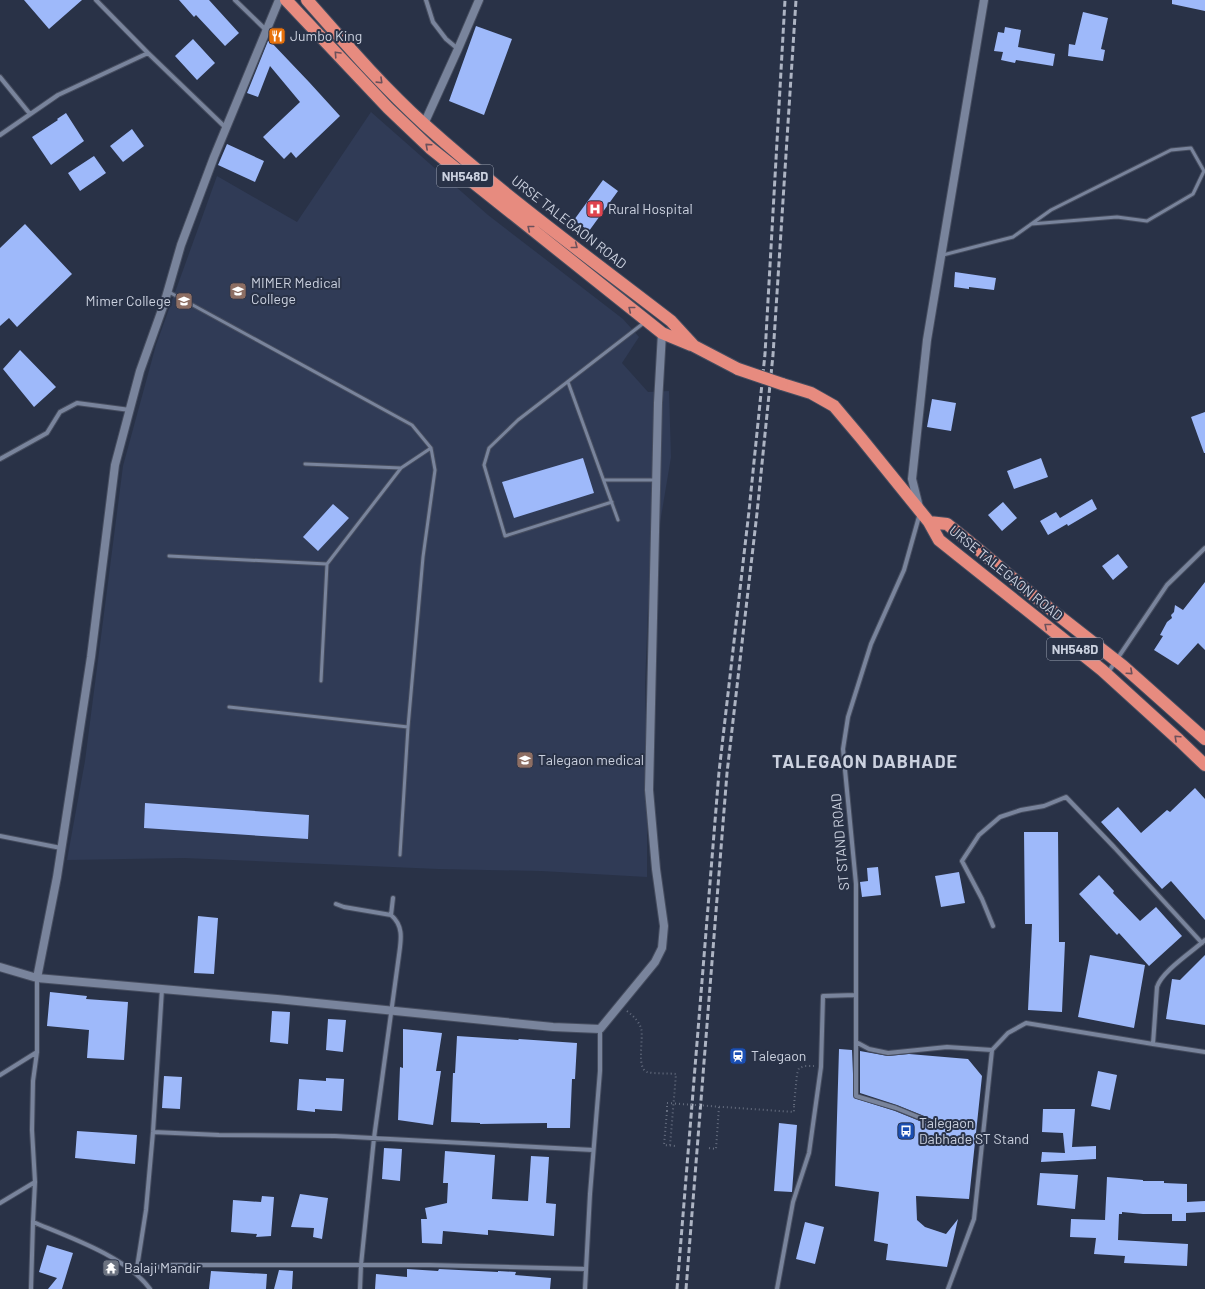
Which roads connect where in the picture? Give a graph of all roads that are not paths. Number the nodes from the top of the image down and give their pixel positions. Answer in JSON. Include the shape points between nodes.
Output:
{"nodes":[{"id":1,"x":96,"y":0,"type":"edge"},
{"id":2,"x":235,"y":0,"type":"edge"},
{"id":3,"x":279,"y":0,"type":"edge"},
{"id":4,"x":286,"y":0,"type":"edge"},
{"id":5,"x":307,"y":0,"type":"edge"},
{"id":6,"x":426,"y":0,"type":"edge"},
{"id":7,"x":479,"y":0,"type":"edge"},
{"id":8,"x":984,"y":0,"type":"edge"},
{"id":9,"x":266,"y":30,"type":"junction"},
{"id":10,"x":458,"y":49,"type":"junction"},
{"id":11,"x":148,"y":53,"type":"junction"},
{"id":12,"x":0,"y":77,"type":"edge"},
{"id":13,"x":30,"y":114,"type":"junction"},
{"id":14,"x":424,"y":124,"type":"junction"},
{"id":15,"x":226,"y":129,"type":"junction"},
{"id":16,"x":0,"y":135,"type":"edge"},
{"id":17,"x":1031,"y":224,"type":"junction"},
{"id":18,"x":941,"y":255,"type":"junction"},
{"id":19,"x":167,"y":292,"type":"junction"},
{"id":20,"x":646,"y":321,"type":"junction"},
{"id":21,"x":662,"y":333,"type":"junction"},
{"id":22,"x":694,"y":346,"type":"junction"},
{"id":23,"x":568,"y":382,"type":"junction"},
{"id":24,"x":130,"y":410,"type":"junction"},
{"id":25,"x":431,"y":448,"type":"junction"},
{"id":26,"x":0,"y":459,"type":"edge"},
{"id":27,"x":305,"y":464,"type":"dead end"},
{"id":28,"x":401,"y":468,"type":"junction"},
{"id":29,"x":604,"y":480,"type":"junction"},
{"id":30,"x":656,"y":480,"type":"junction"},
{"id":31,"x":612,"y":502,"type":"junction"},
{"id":32,"x":920,"y":512,"type":"junction"},
{"id":33,"x":618,"y":520,"type":"dead end"},
{"id":34,"x":929,"y":522,"type":"junction"},
{"id":35,"x":1205,"y":548,"type":"edge"},
{"id":36,"x":168,"y":556,"type":"dead end"},
{"id":37,"x":327,"y":564,"type":"junction"},
{"id":38,"x":1116,"y":660,"type":"junction"},
{"id":39,"x":1107,"y":675,"type":"junction"},
{"id":40,"x":321,"y":681,"type":"dead end"},
{"id":41,"x":229,"y":707,"type":"dead end"},
{"id":42,"x":408,"y":727,"type":"junction"},
{"id":43,"x":1205,"y":740,"type":"edge"},
{"id":44,"x":1205,"y":765,"type":"edge"},
{"id":45,"x":0,"y":836,"type":"edge"},
{"id":46,"x":62,"y":848,"type":"junction"},
{"id":47,"x":400,"y":855,"type":"dead end"},
{"id":48,"x":393,"y":898,"type":"dead end"},
{"id":49,"x":336,"y":904,"type":"dead end"},
{"id":50,"x":391,"y":915,"type":"junction"},
{"id":51,"x":993,"y":926,"type":"dead end"},
{"id":52,"x":1204,"y":941,"type":"edge"},
{"id":53,"x":0,"y":967,"type":"edge"},
{"id":54,"x":37,"y":978,"type":"junction"},
{"id":55,"x":162,"y":988,"type":"junction"},
{"id":56,"x":856,"y":995,"type":"junction"},
{"id":57,"x":392,"y":1012,"type":"junction"},
{"id":58,"x":600,"y":1029,"type":"junction"},
{"id":59,"x":856,"y":1042,"type":"junction"},
{"id":60,"x":1153,"y":1044,"type":"junction"},
{"id":61,"x":992,"y":1050,"type":"junction"},
{"id":62,"x":37,"y":1052,"type":"junction"},
{"id":63,"x":1205,"y":1052,"type":"edge"},
{"id":64,"x":0,"y":1076,"type":"edge"},
{"id":65,"x":938,"y":1125,"type":"dead end"},
{"id":66,"x":153,"y":1132,"type":"junction"},
{"id":67,"x":374,"y":1138,"type":"junction"},
{"id":68,"x":594,"y":1150,"type":"junction"},
{"id":69,"x":35,"y":1182,"type":"junction"},
{"id":70,"x":0,"y":1203,"type":"edge"},
{"id":71,"x":33,"y":1222,"type":"junction"},
{"id":72,"x":361,"y":1265,"type":"junction"},
{"id":73,"x":586,"y":1268,"type":"junction"},
{"id":74,"x":136,"y":1274,"type":"junction"},
{"id":75,"x":31,"y":1289,"type":"edge"},
{"id":76,"x":150,"y":1289,"type":"edge"},
{"id":77,"x":360,"y":1289,"type":"edge"},
{"id":78,"x":585,"y":1289,"type":"edge"},
{"id":79,"x":777,"y":1289,"type":"edge"},
{"id":80,"x":948,"y":1289,"type":"edge"}],
"edges":[{"from":1,"to":11,"type":"street"},
{"from":2,"to":9,"type":"street"},
{"from":3,"to":9,"type":"street"},
{"from":20,"to":4,"type":"highway","name":"URSE TALEGAON ROAD","number":"NH548D","one_way":true,"via":[[430,148],[388,108]]},
{"from":5,"to":14,"type":"highway","name":"URSE TALEGAON ROAD","number":"NH548D","one_way":true,"via":[[368,69]]},
{"from":6,"to":10,"type":"street","via":[[433,22],[446,39]]},
{"from":7,"to":10,"type":"street"},
{"from":8,"to":18,"type":"street"},
{"from":9,"to":15,"type":"street"},
{"from":10,"to":14,"type":"street"},
{"from":11,"to":13,"type":"street","via":[[58,95]]},
{"from":11,"to":15,"type":"street"},
{"from":12,"to":13,"type":"street"},
{"from":13,"to":16,"type":"street"},
{"from":14,"to":22,"type":"highway","name":"URSE TALEGAON ROAD","number":"NH548D","one_way":true,"via":[[540,220],[671,320]]},
{"from":15,"to":19,"type":"street","via":[[181,246]]},
{"from":17,"to":17,"type":"lane","via":[[1051,210],[1171,150],[1191,148],[1204,171],[1193,194],[1146,221],[1117,217]]},
{"from":17,"to":18,"type":"lane","via":[[1013,237]]},
{"from":18,"to":32,"type":"street","via":[[927,340],[912,479]]},
{"from":19,"to":24,"type":"street","via":[[140,371]]},
{"from":19,"to":25,"type":"lane","via":[[412,425]]},
{"from":20,"to":21,"type":"highway","name":"URSE TALEGAON ROAD","number":"NH548D"},
{"from":20,"to":23,"type":"lane"},
{"from":21,"to":22,"type":"highway","number":"NH548D"},
{"from":21,"to":30,"type":"street"},
{"from":22,"to":32,"type":"highway","name":"URSE TALEGAON ROAD","number":"NH548D","bridge":true,"via":[[738,369],[811,393],[834,406]]},
{"from":23,"to":29,"type":"lane"},
{"from":23,"to":31,"type":"lane","via":[[518,420],[489,448],[484,465],[505,536]]},
{"from":24,"to":26,"type":"street","via":[[77,403],[60,412],[47,433]]},
{"from":24,"to":46,"type":"street","via":[[115,465],[91,657]]},
{"from":25,"to":28,"type":"lane"},
{"from":25,"to":42,"type":"lane","via":[[435,470],[423,557]]},
{"from":27,"to":28,"type":"lane"},
{"from":28,"to":37,"type":"lane"},
{"from":29,"to":30,"type":"lane"},
{"from":29,"to":31,"type":"lane"},
{"from":30,"to":58,"type":"street","via":[[649,790],[664,926],[662,948],[655,962]]},
{"from":31,"to":33,"type":"lane"},
{"from":32,"to":34,"type":"highway","name":"URSE TALEGAON ROAD","number":"NH548D"},
{"from":32,"to":56,"type":"street","name":"ST STAND ROAD","via":[[904,570],[871,644],[848,717],[843,749],[856,884]]},
{"from":34,"to":38,"type":"highway","number":"NH548D","via":[[947,524]]},
{"from":39,"to":34,"type":"highway","name":"URSE TALEGAON ROAD","number":"NH548D","one_way":true,"via":[[939,540]]},
{"from":35,"to":38,"type":"street","via":[[1168,585]]},
{"from":36,"to":37,"type":"lane"},
{"from":37,"to":40,"type":"lane"},
{"from":38,"to":39,"type":"street"},
{"from":38,"to":43,"type":"highway","number":"NH548D","one_way":true},
{"from":44,"to":39,"type":"highway","name":"URSE TALEGAON ROAD","number":"NH548D","one_way":true},
{"from":41,"to":42,"type":"lane"},
{"from":42,"to":47,"type":"lane"},
{"from":45,"to":46,"type":"street"},
{"from":46,"to":54,"type":"street"},
{"from":48,"to":50,"type":"street"},
{"from":49,"to":50,"type":"street"},
{"from":50,"to":57,"type":"street","via":[[400,926],[401,937]]},
{"from":51,"to":52,"type":"street","via":[[962,861],[979,835],[1000,817],[1044,806],[1066,797]]},
{"from":52,"to":60,"type":"street","via":[[1159,981]]},
{"from":53,"to":54,"type":"street"},
{"from":54,"to":55,"type":"street"},
{"from":54,"to":62,"type":"street"},
{"from":55,"to":57,"type":"street"},
{"from":55,"to":66,"type":"street"},
{"from":56,"to":59,"type":"street","name":"ST STAND ROAD"},
{"from":56,"to":79,"type":"street","via":[[823,996],[821,1066],[809,1153],[793,1202]]},
{"from":57,"to":58,"type":"street"},
{"from":57,"to":67,"type":"street"},
{"from":58,"to":68,"type":"street","via":[[600,1071]]},
{"from":59,"to":61,"type":"street","via":[[869,1049],[888,1053],[947,1047]]},
{"from":59,"to":65,"type":"street","name":"ST STAND ROAD","via":[[856,1096],[896,1108]]},
{"from":60,"to":61,"type":"street","via":[[1026,1023],[1008,1033]]},
{"from":60,"to":63,"type":"street"},
{"from":61,"to":80,"type":"street","via":[[974,1219]]},
{"from":62,"to":64,"type":"street"},
{"from":62,"to":69,"type":"street","via":[[33,1081],[32,1130]]},
{"from":66,"to":67,"type":"street"},
{"from":66,"to":74,"type":"street","via":[[146,1210]]},
{"from":67,"to":68,"type":"street"},
{"from":67,"to":72,"type":"street"},
{"from":68,"to":73,"type":"street"},
{"from":69,"to":70,"type":"street"},
{"from":69,"to":71,"type":"street"},
{"from":71,"to":74,"type":"street","via":[[120,1261]]},
{"from":71,"to":75,"type":"street"},
{"from":72,"to":73,"type":"street"},
{"from":72,"to":74,"type":"street","via":[[165,1265]]},
{"from":72,"to":77,"type":"street"},
{"from":73,"to":78,"type":"street"},
{"from":74,"to":76,"type":"street"}]}
